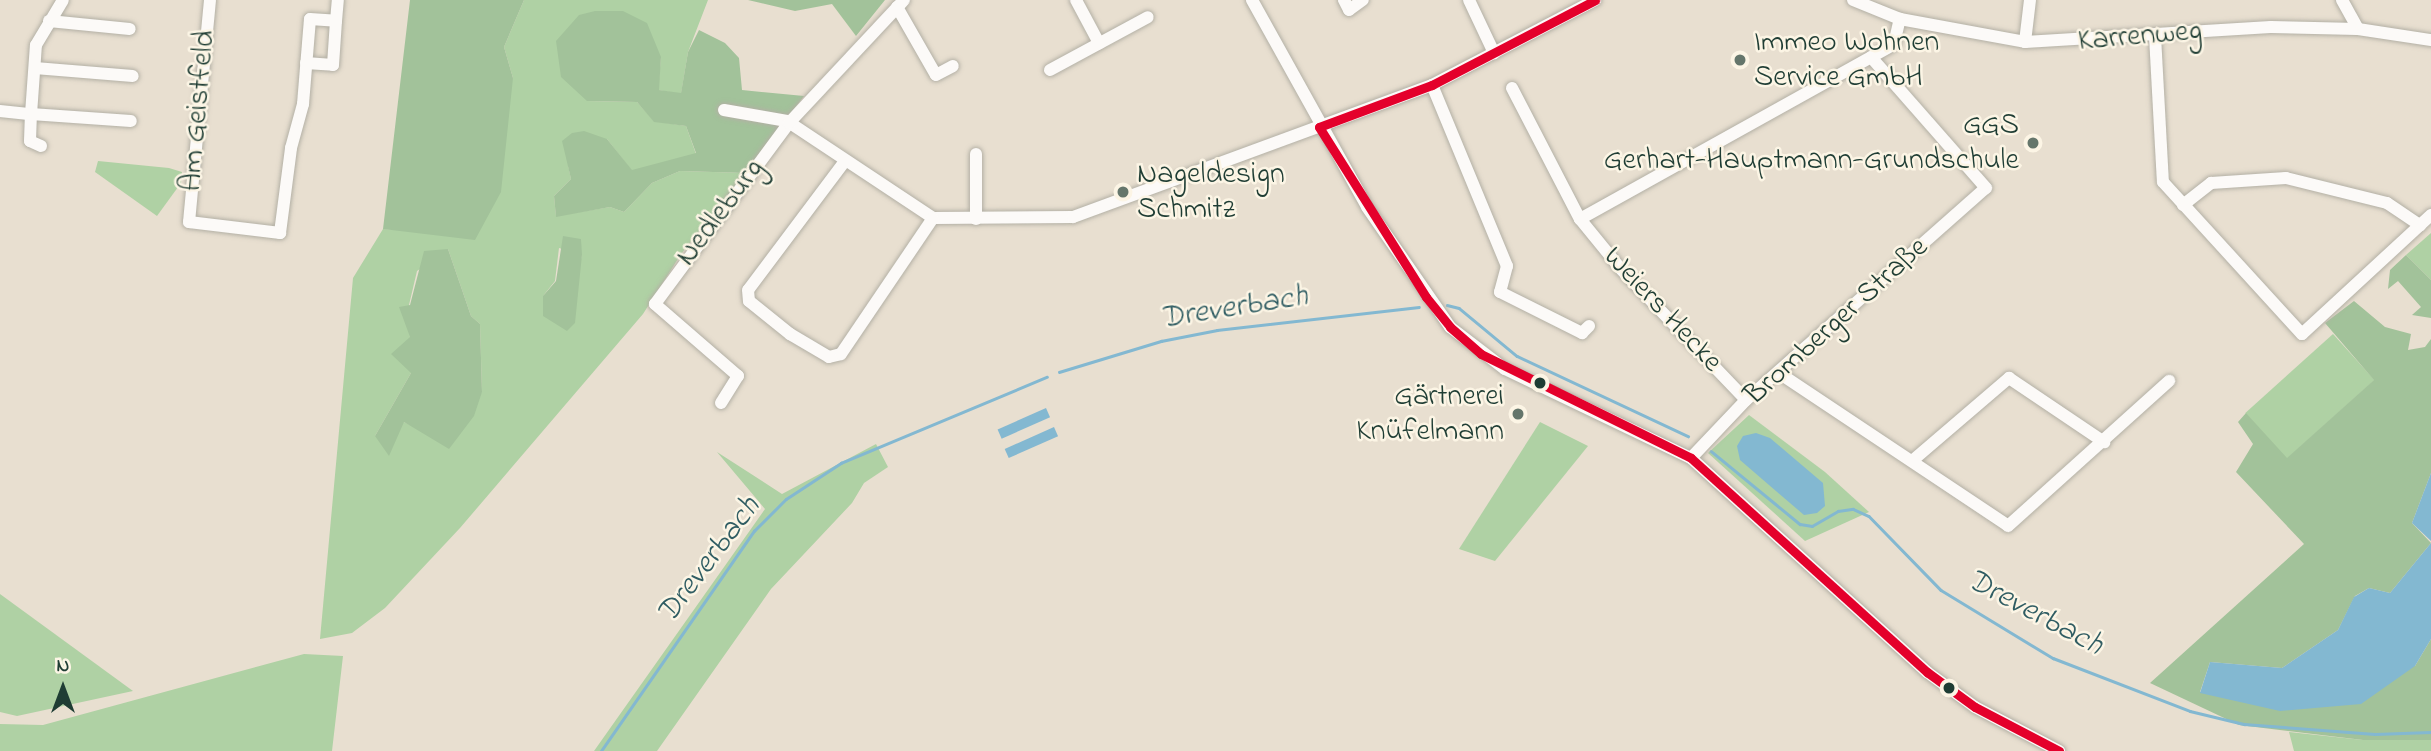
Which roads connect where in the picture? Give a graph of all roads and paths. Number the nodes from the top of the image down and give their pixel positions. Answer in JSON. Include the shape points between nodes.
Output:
{"nodes":[{"id":1,"x":63,"y":0,"type":"edge"},
{"id":2,"x":210,"y":0,"type":"edge"},
{"id":3,"x":338,"y":0,"type":"edge"},
{"id":4,"x":1076,"y":0,"type":"edge"},
{"id":5,"x":1252,"y":0,"type":"edge"},
{"id":6,"x":1344,"y":0,"type":"edge"},
{"id":7,"x":1363,"y":0,"type":"edge"},
{"id":8,"x":1469,"y":0,"type":"edge"},
{"id":9,"x":1595,"y":0,"type":"edge"},
{"id":10,"x":1853,"y":0,"type":"edge"},
{"id":11,"x":2030,"y":0,"type":"edge"},
{"id":12,"x":2342,"y":0,"type":"edge"},
{"id":13,"x":900,"y":3,"type":"edge"},
{"id":14,"x":1148,"y":17,"type":"dead end"},
{"id":15,"x":1900,"y":19,"type":"junction"},
{"id":16,"x":49,"y":21,"type":"junction"},
{"id":17,"x":336,"y":21,"type":"junction"},
{"id":18,"x":130,"y":29,"type":"dead end"},
{"id":19,"x":2358,"y":29,"type":"junction"},
{"id":20,"x":2155,"y":36,"type":"junction"},
{"id":21,"x":2431,"y":40,"type":"edge"},
{"id":22,"x":2025,"y":42,"type":"junction"},
{"id":23,"x":1099,"y":43,"type":"junction"},
{"id":24,"x":1494,"y":53,"type":"junction"},
{"id":25,"x":1871,"y":57,"type":"junction"},
{"id":26,"x":306,"y":62,"type":"junction"},
{"id":27,"x":953,"y":66,"type":"dead end"},
{"id":28,"x":35,"y":68,"type":"junction"},
{"id":29,"x":1050,"y":70,"type":"dead end"},
{"id":30,"x":134,"y":76,"type":"dead end"},
{"id":31,"x":1432,"y":85,"type":"junction"},
{"id":32,"x":1512,"y":88,"type":"dead end"},
{"id":33,"x":724,"y":110,"type":"dead end"},
{"id":34,"x":0,"y":111,"type":"edge"},
{"id":35,"x":31,"y":114,"type":"junction"},
{"id":36,"x":131,"y":121,"type":"dead end"},
{"id":37,"x":789,"y":123,"type":"junction"},
{"id":38,"x":1319,"y":127,"type":"junction"},
{"id":39,"x":41,"y":146,"type":"dead end"},
{"id":40,"x":976,"y":154,"type":"dead end"},
{"id":41,"x":845,"y":160,"type":"junction"},
{"id":42,"x":2183,"y":205,"type":"junction"},
{"id":43,"x":2431,"y":215,"type":"edge"},
{"id":44,"x":933,"y":218,"type":"junction"},
{"id":45,"x":976,"y":219,"type":"junction"},
{"id":46,"x":1580,"y":219,"type":"junction"},
{"id":47,"x":2420,"y":225,"type":"junction"},
{"id":48,"x":1589,"y":326,"type":"dead end"},
{"id":49,"x":1779,"y":373,"type":"junction"},
{"id":50,"x":2169,"y":381,"type":"dead end"},
{"id":51,"x":1746,"y":400,"type":"junction"},
{"id":52,"x":721,"y":403,"type":"dead end"},
{"id":53,"x":2104,"y":442,"type":"junction"},
{"id":54,"x":1691,"y":458,"type":"junction"},
{"id":55,"x":1912,"y":461,"type":"junction"},
{"id":56,"x":2059,"y":751,"type":"edge"}],
"edges":[{"from":1,"to":16,"type":"street"},
{"from":2,"to":26,"type":"street","name":"Am Geistfeld","via":[[189,222],[280,233]]},
{"from":3,"to":17,"type":"street"},
{"from":4,"to":23,"type":"street"},
{"from":5,"to":38,"type":"street"},
{"from":6,"to":7,"type":"street","via":[[1349,10]]},
{"from":8,"to":24,"type":"street"},
{"from":9,"to":24,"type":"street"},
{"from":10,"to":15,"type":"street","name":"Karrenweg"},
{"from":11,"to":22,"type":"street"},
{"from":12,"to":19,"type":"street"},
{"from":13,"to":27,"type":"street","via":[[936,75]]},
{"from":13,"to":37,"type":"street","name":"Nedleburg"},
{"from":14,"to":23,"type":"street"},
{"from":15,"to":22,"type":"street","name":"Karrenweg"},
{"from":15,"to":25,"type":"street","via":[[1894,44]]},
{"from":16,"to":18,"type":"street"},
{"from":16,"to":28,"type":"street","via":[[36,46]]},
{"from":17,"to":26,"type":"street","via":[[310,19]]},
{"from":17,"to":26,"type":"street","via":[[333,65]]},
{"from":19,"to":20,"type":"street","name":"Karrenweg","via":[[2271,27]]},
{"from":19,"to":21,"type":"street","name":"Karrenweg"},
{"from":20,"to":22,"type":"street","name":"Karrenweg"},
{"from":20,"to":42,"type":"street","via":[[2163,182]]},
{"from":23,"to":29,"type":"street"},
{"from":24,"to":31,"type":"street"},
{"from":25,"to":46,"type":"street"},
{"from":25,"to":49,"type":"street","name":"Bromberger Straße","via":[[1986,188]]},
{"from":28,"to":30,"type":"street"},
{"from":28,"to":35,"type":"street"},
{"from":31,"to":38,"type":"street"},
{"from":31,"to":48,"type":"street","via":[[1507,266],[1500,292],[1583,333]]},
{"from":32,"to":46,"type":"street","name":"Weiers Hecke"},
{"from":33,"to":37,"type":"street"},
{"from":34,"to":35,"type":"street"},
{"from":35,"to":36,"type":"street"},
{"from":35,"to":39,"type":"street","via":[[30,141]]},
{"from":37,"to":41,"type":"street"},
{"from":37,"to":52,"type":"street","name":"Nedleburg","via":[[655,304],[737,376]]},
{"from":38,"to":45,"type":"street","via":[[1093,213],[1053,219]]},
{"from":38,"to":54,"type":"street","via":[[1426,297],[1450,327],[1481,354]]},
{"from":40,"to":45,"type":"street"},
{"from":41,"to":44,"type":"street"},
{"from":41,"to":44,"type":"street","via":[[747,295],[790,334],[829,357],[841,354]]},
{"from":42,"to":47,"type":"street","via":[[2211,183],[2286,178],[2388,203]]},
{"from":42,"to":47,"type":"street","via":[[2302,334]]},
{"from":43,"to":47,"type":"street"},
{"from":44,"to":45,"type":"street"},
{"from":46,"to":51,"type":"street","name":"Weiers Hecke","via":[[1620,268]]},
{"from":49,"to":51,"type":"street","name":"Bromberger Straße"},
{"from":49,"to":55,"type":"street"},
{"from":50,"to":53,"type":"street"},
{"from":51,"to":54,"type":"street","name":"Bromberger Straße"},
{"from":53,"to":55,"type":"street","via":[[2009,378]]},
{"from":53,"to":55,"type":"street","via":[[2008,526]]},
{"from":54,"to":56,"type":"street","via":[[1927,672],[1975,707]]}]}
